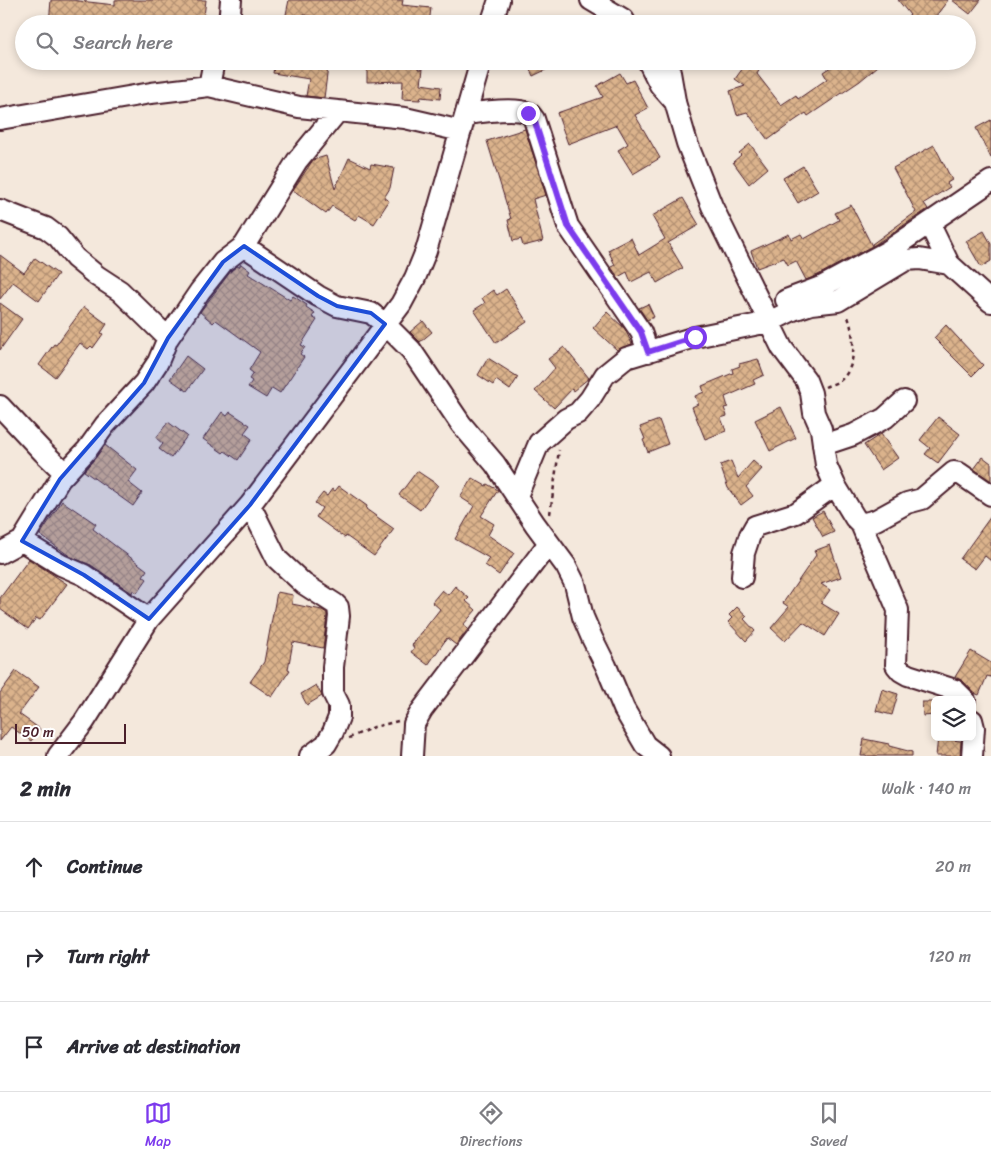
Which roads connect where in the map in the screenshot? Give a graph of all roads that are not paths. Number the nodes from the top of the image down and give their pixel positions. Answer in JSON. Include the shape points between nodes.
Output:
{"nodes":[{"id":1,"x":231,"y":0,"type":"edge"},
{"id":2,"x":499,"y":0,"type":"edge"},
{"id":3,"x":591,"y":0,"type":"edge"},
{"id":4,"x":230,"y":15,"type":"edge"},
{"id":5,"x":494,"y":15,"type":"edge"},
{"id":6,"x":616,"y":15,"type":"edge"},
{"id":7,"x":212,"y":70,"type":"edge"},
{"id":8,"x":478,"y":70,"type":"edge"},
{"id":9,"x":652,"y":70,"type":"edge"},
{"id":10,"x":670,"y":70,"type":"edge"},
{"id":11,"x":209,"y":86,"type":"junction"},
{"id":12,"x":675,"y":102,"type":"junction"},
{"id":13,"x":338,"y":111,"type":"junction"},
{"id":14,"x":0,"y":119,"type":"edge"},
{"id":15,"x":463,"y":122,"type":"junction"},
{"id":16,"x":991,"y":181,"type":"edge"},
{"id":17,"x":0,"y":210,"type":"edge"},
{"id":18,"x":929,"y":223,"type":"junction"},
{"id":19,"x":244,"y":246,"type":"junction"},
{"id":20,"x":949,"y":264,"type":"junction"},
{"id":21,"x":991,"y":302,"type":"edge"},
{"id":22,"x":766,"y":315,"type":"junction"},
{"id":23,"x":385,"y":324,"type":"junction"},
{"id":24,"x":168,"y":338,"type":"junction"},
{"id":25,"x":648,"y":352,"type":"junction"},
{"id":26,"x":904,"y":401,"type":"dead end"},
{"id":27,"x":0,"y":406,"type":"edge"},
{"id":28,"x":823,"y":445,"type":"junction"},
{"id":29,"x":65,"y":473,"type":"junction"},
{"id":30,"x":835,"y":485,"type":"junction"},
{"id":31,"x":991,"y":495,"type":"edge"},
{"id":32,"x":517,"y":496,"type":"junction"},
{"id":33,"x":250,"y":505,"type":"junction"},
{"id":34,"x":861,"y":524,"type":"junction"},
{"id":35,"x":22,"y":541,"type":"junction"},
{"id":36,"x":549,"y":543,"type":"junction"},
{"id":37,"x":0,"y":553,"type":"edge"},
{"id":38,"x":742,"y":577,"type":"dead end"},
{"id":39,"x":149,"y":619,"type":"junction"},
{"id":40,"x":961,"y":696,"type":"edge"},
{"id":41,"x":973,"y":741,"type":"edge"},
{"id":42,"x":327,"y":750,"type":"edge"},
{"id":43,"x":655,"y":754,"type":"edge"},
{"id":44,"x":58,"y":756,"type":"edge"},
{"id":45,"x":310,"y":756,"type":"edge"},
{"id":46,"x":412,"y":756,"type":"edge"},
{"id":47,"x":972,"y":756,"type":"edge"}],
"edges":[{"from":1,"to":4,"type":"street"},
{"from":2,"to":5,"type":"street"},
{"from":3,"to":6,"type":"street"},
{"from":7,"to":11,"type":"street"},
{"from":8,"to":15,"type":"street"},
{"from":9,"to":12,"type":"street"},
{"from":10,"to":12,"type":"street"},
{"from":11,"to":13,"type":"street","via":[[300,107]]},
{"from":11,"to":14,"type":"street"},
{"from":12,"to":22,"type":"street","via":[[712,206]]},
{"from":13,"to":15,"type":"street"},
{"from":13,"to":19,"type":"street","via":[[297,161]]},
{"from":15,"to":23,"type":"street","via":[[426,252],[401,304]]},
{"from":15,"to":25,"type":"street","via":[[494,110],[528,113],[534,119],[568,226],[641,332]]},
{"from":16,"to":18,"type":"street"},
{"from":17,"to":24,"type":"street","via":[[52,232],[74,258],[120,291]]},
{"from":18,"to":20,"type":"street"},
{"from":18,"to":22,"type":"street","via":[[888,251]]},
{"from":19,"to":23,"type":"street","via":[[318,296],[337,306],[371,313]]},
{"from":19,"to":24,"type":"street","via":[[223,262]]},
{"from":20,"to":21,"type":"street"},
{"from":20,"to":22,"type":"street","via":[[906,260],[838,301]]},
{"from":22,"to":25,"type":"street"},
{"from":22,"to":28,"type":"street","via":[[782,348],[806,380]]},
{"from":23,"to":32,"type":"street","via":[[411,350]]},
{"from":23,"to":33,"type":"street"},
{"from":24,"to":29,"type":"street","via":[[144,383]]},
{"from":25,"to":32,"type":"street","via":[[626,358],[605,375],[578,413],[566,419],[539,443]]},
{"from":26,"to":28,"type":"street","via":[[885,418],[853,435]]},
{"from":27,"to":29,"type":"street"},
{"from":28,"to":30,"type":"street","via":[[826,465]]},
{"from":29,"to":35,"type":"street"},
{"from":30,"to":34,"type":"street"},
{"from":30,"to":38,"type":"street","via":[[796,513],[755,526],[744,553]]},
{"from":31,"to":34,"type":"street","via":[[954,472],[922,499]]},
{"from":32,"to":36,"type":"street"},
{"from":33,"to":39,"type":"street"},
{"from":33,"to":42,"type":"street","via":[[277,559],[304,584],[338,607],[333,693],[339,705],[339,717]]},
{"from":34,"to":40,"type":"street","via":[[898,610],[896,665],[908,675],[955,690]]},
{"from":35,"to":37,"type":"street"},
{"from":35,"to":39,"type":"street","via":[[84,575]]},
{"from":36,"to":43,"type":"street","via":[[575,584],[584,617],[624,709],[645,745]]},
{"from":36,"to":46,"type":"street","via":[[422,710],[414,724]]},
{"from":39,"to":44,"type":"street","via":[[84,722]]},
{"from":41,"to":47,"type":"street"},
{"from":42,"to":45,"type":"street"}]}
